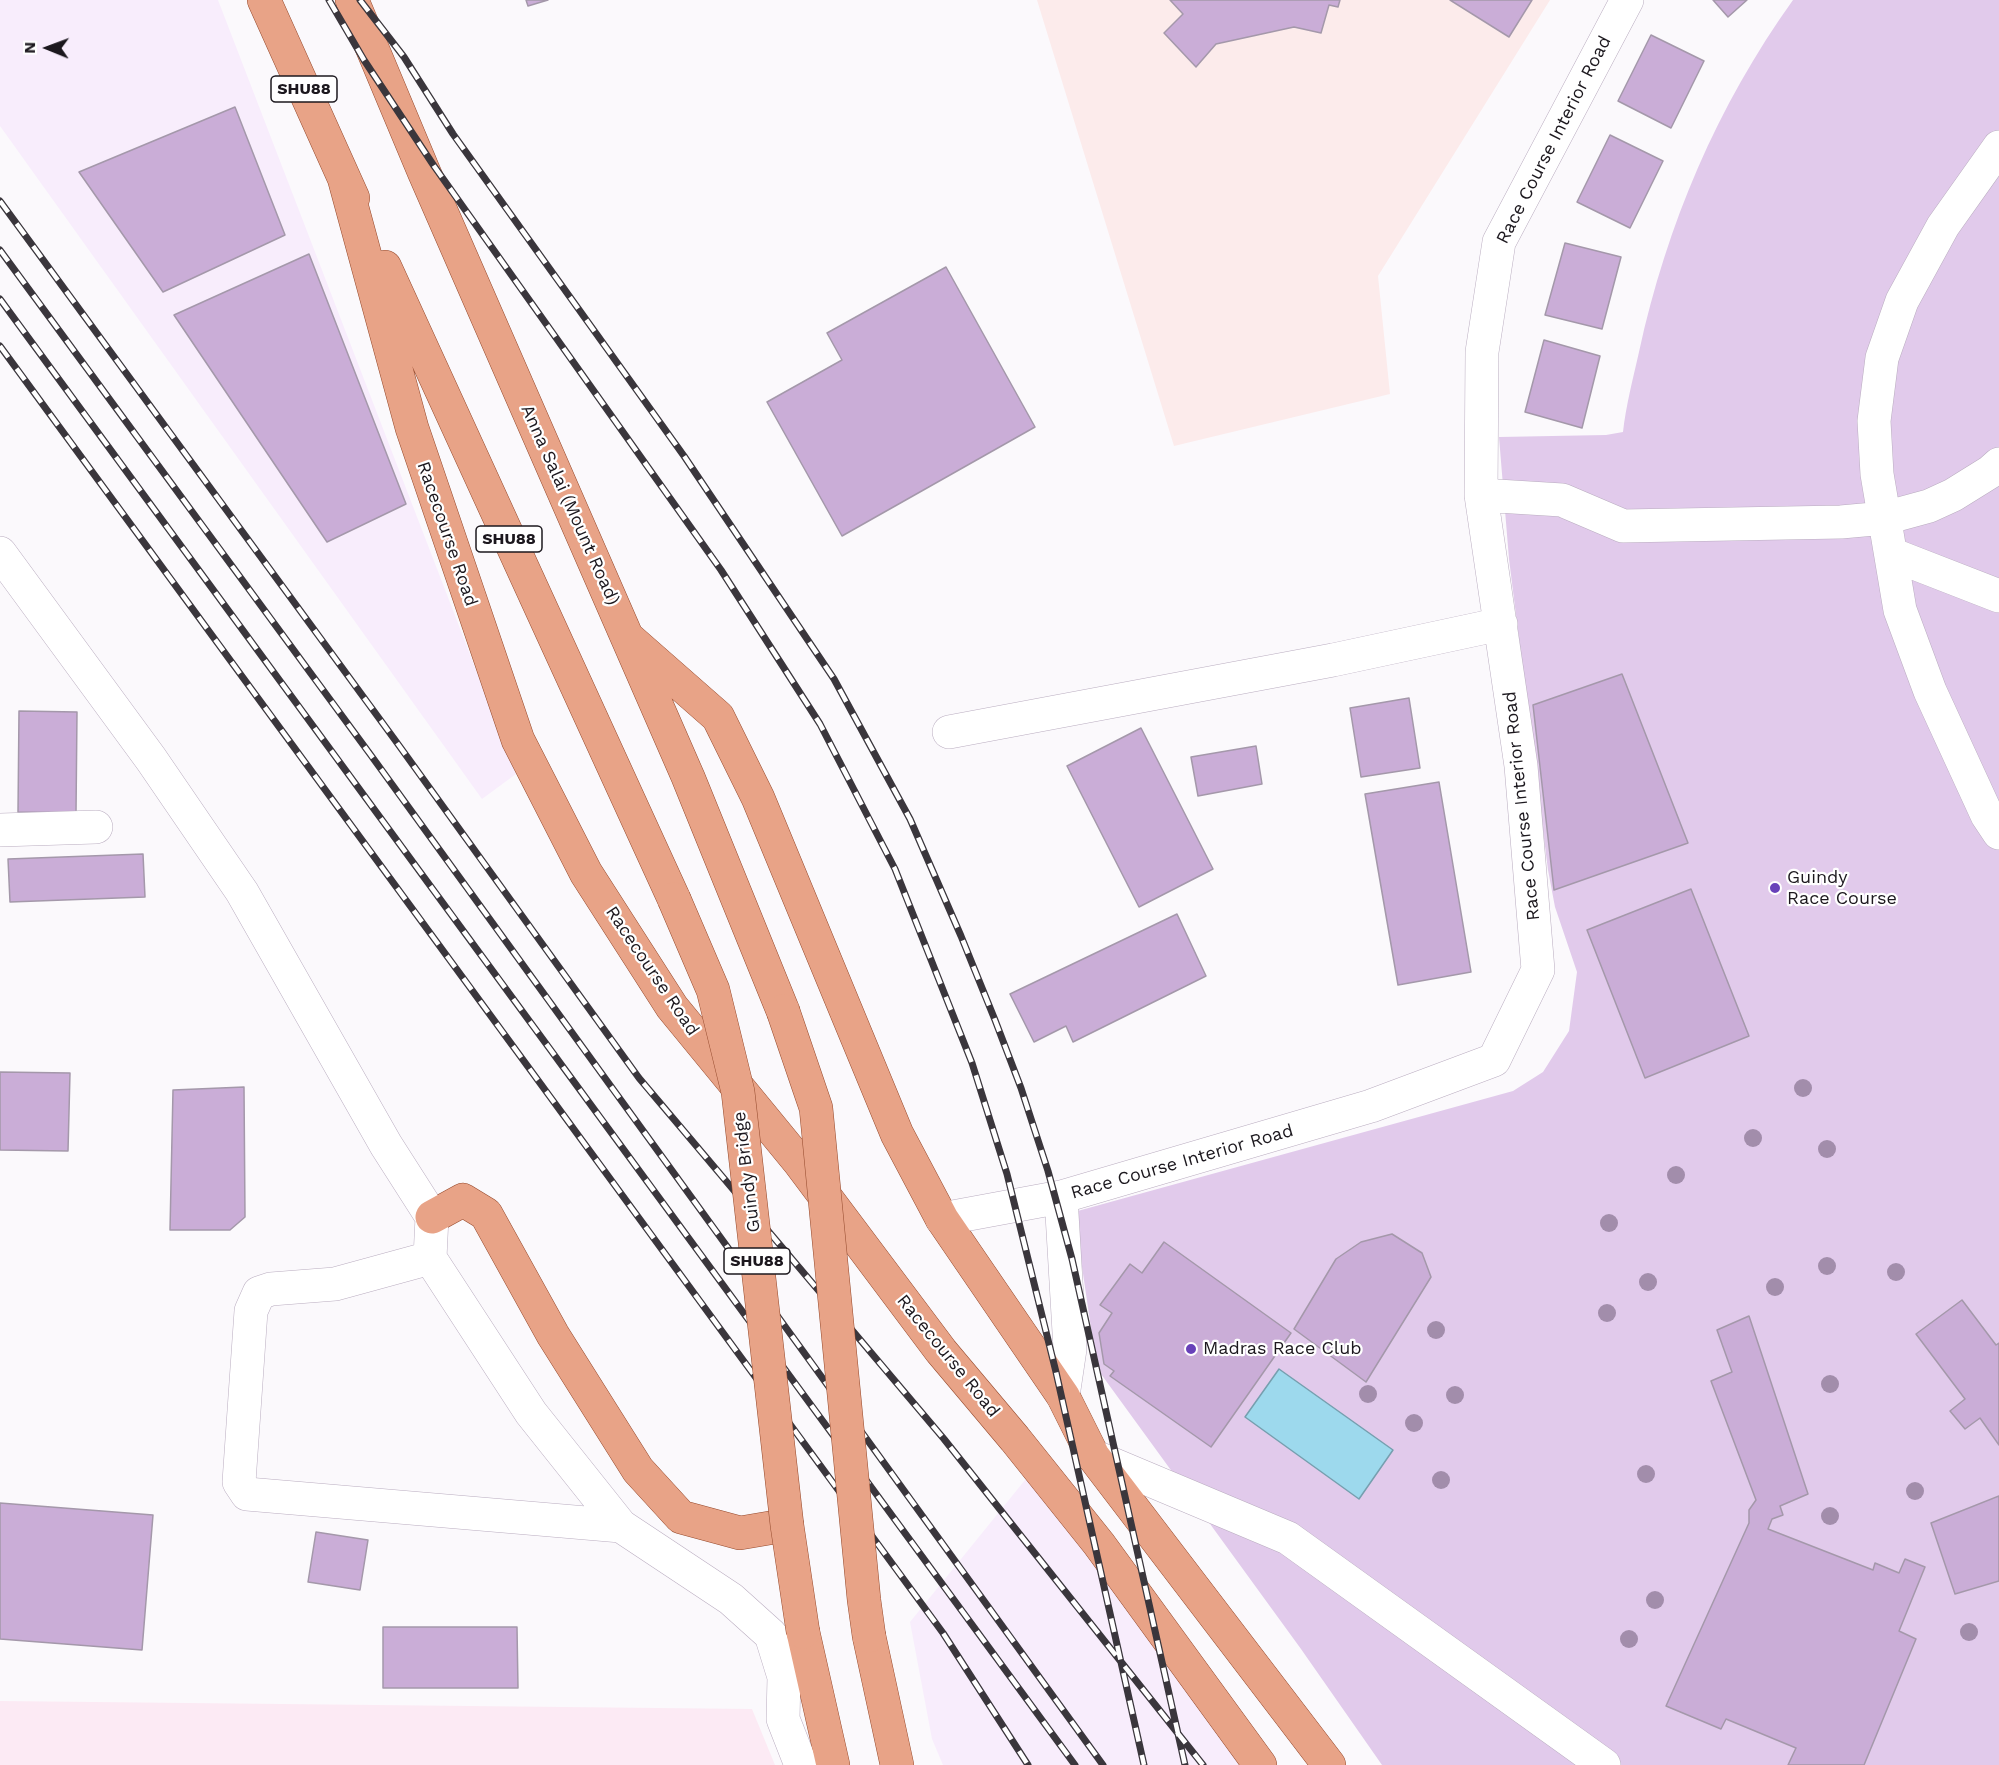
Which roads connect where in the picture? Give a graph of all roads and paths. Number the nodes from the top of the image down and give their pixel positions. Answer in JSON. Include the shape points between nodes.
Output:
{"nodes":[{"id":1,"x":264,"y":0,"type":"edge"},
{"id":2,"x":352,"y":0,"type":"edge"},
{"id":3,"x":1627,"y":0,"type":"edge"},
{"id":4,"x":1999,"y":147,"type":"edge"},
{"id":5,"x":344,"y":178,"type":"junction"},
{"id":6,"x":1999,"y":464,"type":"edge"},
{"id":7,"x":1481,"y":495,"type":"junction"},
{"id":8,"x":1885,"y":518,"type":"junction"},
{"id":9,"x":0,"y":553,"type":"edge"},
{"id":10,"x":1891,"y":554,"type":"junction"},
{"id":11,"x":1999,"y":596,"type":"edge"},
{"id":12,"x":1501,"y":624,"type":"junction"},
{"id":13,"x":628,"y":638,"type":"junction"},
{"id":14,"x":949,"y":732,"type":"dead end"},
{"id":15,"x":96,"y":827,"type":"dead end"},
{"id":16,"x":0,"y":830,"type":"edge"},
{"id":17,"x":1999,"y":833,"type":"edge"},
{"id":18,"x":1061,"y":1197,"type":"junction"},
{"id":19,"x":432,"y":1217,"type":"junction"},
{"id":20,"x":942,"y":1219,"type":"junction"},
{"id":21,"x":430,"y":1258,"type":"junction"},
{"id":22,"x":1063,"y":1396,"type":"junction"},
{"id":23,"x":1093,"y":1456,"type":"junction"},
{"id":24,"x":787,"y":1525,"type":"junction"},
{"id":25,"x":621,"y":1526,"type":"junction"},
{"id":26,"x":801,"y":1765,"type":"edge"},
{"id":27,"x":833,"y":1765,"type":"edge"},
{"id":28,"x":897,"y":1765,"type":"edge"},
{"id":29,"x":1260,"y":1765,"type":"edge"},
{"id":30,"x":1329,"y":1765,"type":"edge"},
{"id":31,"x":1604,"y":1765,"type":"edge"}],
"edges":[{"from":1,"to":5,"type":"main road","number":"SHU88"},
{"from":2,"to":13,"type":"main road","name":"Anna Salai (Mount Road)"},
{"from":3,"to":7,"type":"street","name":"Race Course Interior Road","via":[[1499,242],[1482,352]]},
{"from":4,"to":8,"type":"street","via":[[1942,226],[1902,301],[1882,358],[1874,421]]},
{"from":5,"to":24,"type":"main road","name":"Guindy Bridge","number":"SHU88","bridge":true,"via":[[713,990],[738,1092]]},
{"from":5,"to":29,"type":"main road","name":"Racecourse Road","via":[[412,428],[518,740],[586,873],[672,1007],[800,1163],[940,1351],[1099,1545]]},
{"from":6,"to":8,"type":"street","via":[[1953,495]]},
{"from":7,"to":8,"type":"street","via":[[1562,500],[1623,525]]},
{"from":7,"to":12,"type":"street","name":"Race Course Interior Road"},
{"from":8,"to":10,"type":"street"},
{"from":9,"to":19,"type":"street","via":[[151,759],[242,892],[386,1145]]},
{"from":10,"to":11,"type":"street"},
{"from":10,"to":17,"type":"street","via":[[1900,610],[1930,691]]},
{"from":12,"to":14,"type":"street","via":[[1334,660]]},
{"from":12,"to":18,"type":"street","name":"Race Course Interior Road","via":[[1521,766],[1539,970],[1494,1060],[1371,1106]]},
{"from":13,"to":20,"type":"main road","via":[[718,717],[758,798],[897,1134]]},
{"from":13,"to":28,"type":"main road","name":"Anna Salai (Mount Road)","bridge":true,"via":[[783,1011],[816,1108],[862,1588]]},
{"from":15,"to":16,"type":"street"},
{"from":18,"to":20,"type":"street","name":"Race Course Interior Road"},
{"from":18,"to":22,"type":"street","via":[[1070,1349]]},
{"from":19,"to":21,"type":"street"},
{"from":19,"to":24,"type":"main road","via":[[463,1200],[486,1214],[553,1335],[638,1470],[681,1517],[740,1533]]},
{"from":20,"to":22,"type":"main road"},
{"from":21,"to":25,"type":"street","via":[[531,1413]]},
{"from":21,"to":25,"type":"street","via":[[335,1284],[259,1293],[251,1311],[239,1482],[248,1494]]},
{"from":22,"to":23,"type":"main road"},
{"from":23,"to":30,"type":"main road"},
{"from":23,"to":31,"type":"street","via":[[1288,1538]]},
{"from":24,"to":27,"type":"main road","name":"Guindy Bridge","number":"SHU88","bridge":true,"via":[[803,1632]]},
{"from":25,"to":26,"type":"street","via":[[731,1599],[771,1635],[784,1677],[783,1719]]}]}
